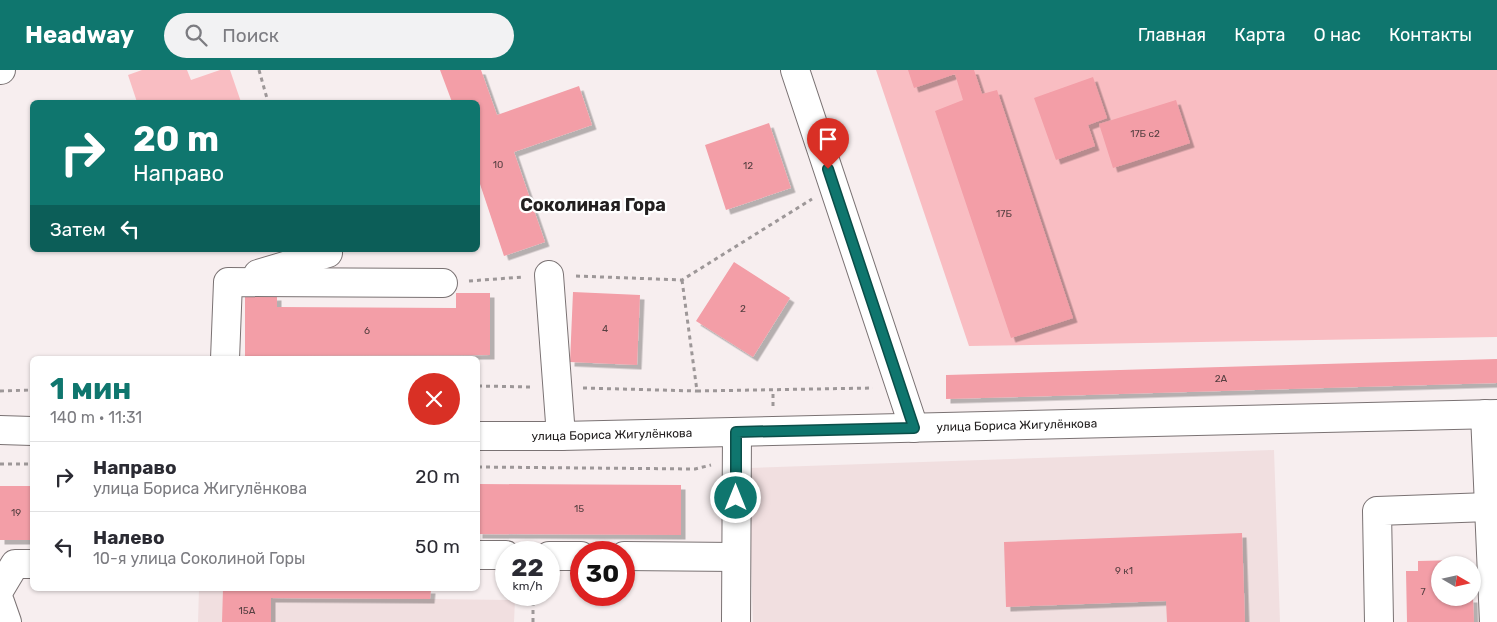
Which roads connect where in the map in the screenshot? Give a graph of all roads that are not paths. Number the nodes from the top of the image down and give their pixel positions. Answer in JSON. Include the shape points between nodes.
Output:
{"nodes":[{"id":1,"x":795,"y":70,"type":"edge"},
{"id":2,"x":327,"y":252,"type":"edge"},
{"id":3,"x":549,"y":275,"type":"road end"},
{"id":4,"x":228,"y":282,"type":"junction"},
{"id":5,"x":443,"y":283,"type":"road end"},
{"id":6,"x":225,"y":356,"type":"edge"},
{"id":7,"x":1491,"y":414,"type":"edge"},
{"id":8,"x":914,"y":428,"type":"junction"},
{"id":9,"x":0,"y":430,"type":"edge"},
{"id":10,"x":30,"y":431,"type":"edge"},
{"id":11,"x":736,"y":432,"type":"junction"},
{"id":12,"x":480,"y":436,"type":"edge"},
{"id":13,"x":561,"y":436,"type":"junction"},
{"id":14,"x":1489,"y":507,"type":"junction"},
{"id":15,"x":480,"y":555,"type":"edge"},
{"id":16,"x":495,"y":555,"type":"edge"},
{"id":17,"x":635,"y":556,"type":"edge"},
{"id":18,"x":736,"y":557,"type":"junction"},
{"id":19,"x":30,"y":564,"type":"edge"},
{"id":20,"x":0,"y":589,"type":"edge"},
{"id":21,"x":0,"y":602,"type":"edge"},
{"id":22,"x":1495,"y":614,"type":"edge"},
{"id":23,"x":7,"y":622,"type":"edge"},
{"id":24,"x":736,"y":622,"type":"edge"},
{"id":25,"x":1379,"y":622,"type":"edge"}],
"edges":[{"from":1,"to":8,"type":"street"},
{"from":2,"to":4,"type":"street"},
{"from":3,"to":13,"type":"street"},
{"from":4,"to":5,"type":"street"},
{"from":4,"to":6,"type":"street"},
{"from":7,"to":8,"type":"street","name":"улица Бориса Жигулёнкова"},
{"from":7,"to":14,"type":"street"},
{"from":8,"to":11,"type":"street","name":"улица Бориса Жигулёнкова"},
{"from":9,"to":10,"type":"street"},
{"from":11,"to":13,"type":"street","name":"улица Бориса Жигулёнкова"},
{"from":11,"to":18,"type":"street"},
{"from":12,"to":13,"type":"street","name":"улица Бориса Жигулёнкова"},
{"from":14,"to":22,"type":"street"},
{"from":14,"to":25,"type":"street","via":[[1376,511]]},
{"from":15,"to":16,"type":"street"},
{"from":17,"to":18,"type":"street"},
{"from":18,"to":24,"type":"street"},
{"from":19,"to":20,"type":"street","via":[[15,564]]},
{"from":21,"to":23,"type":"street"}]}
